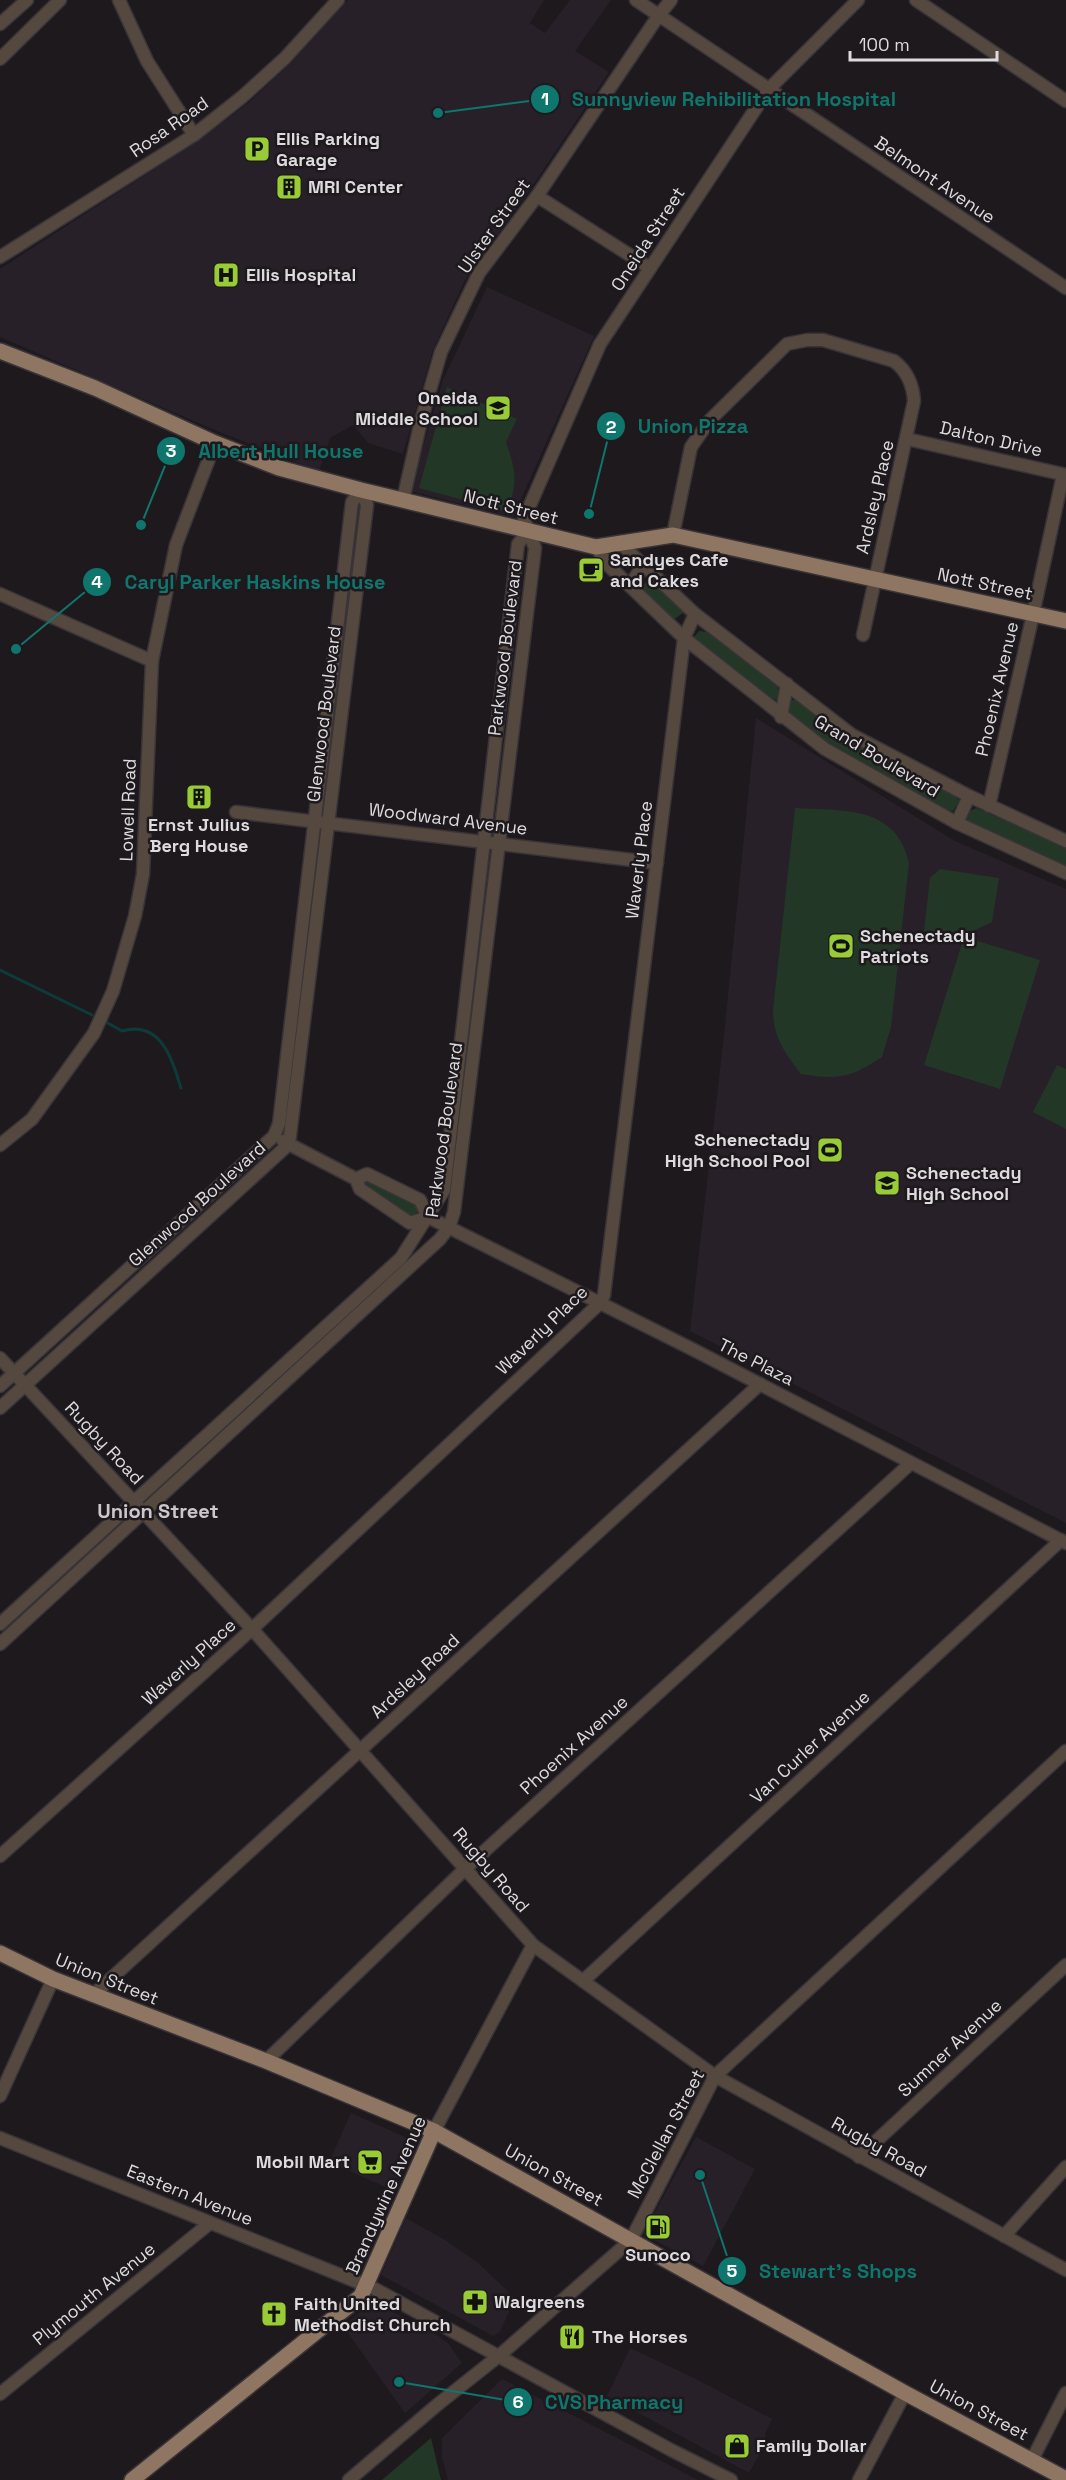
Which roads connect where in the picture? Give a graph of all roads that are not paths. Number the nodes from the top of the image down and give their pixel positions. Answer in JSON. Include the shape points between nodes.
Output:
{"nodes":[{"id":1,"x":27,"y":0,"type":"edge"},
{"id":2,"x":60,"y":0,"type":"edge"},
{"id":3,"x":119,"y":0,"type":"edge"},
{"id":4,"x":338,"y":0,"type":"edge"},
{"id":5,"x":636,"y":0,"type":"edge"},
{"id":6,"x":671,"y":0,"type":"edge"},
{"id":7,"x":858,"y":0,"type":"edge"},
{"id":8,"x":916,"y":0,"type":"edge"},
{"id":9,"x":659,"y":15,"type":"junction"},
{"id":10,"x":0,"y":24,"type":"edge"},
{"id":11,"x":0,"y":58,"type":"edge"},
{"id":12,"x":768,"y":90,"type":"junction"},
{"id":13,"x":1066,"y":101,"type":"edge"},
{"id":14,"x":194,"y":135,"type":"junction"},
{"id":15,"x":537,"y":196,"type":"junction"},
{"id":16,"x":0,"y":257,"type":"edge"},
{"id":17,"x":650,"y":268,"type":"junction"},
{"id":18,"x":1066,"y":288,"type":"edge"},
{"id":19,"x":0,"y":351,"type":"edge"},
{"id":20,"x":907,"y":439,"type":"junction"},
{"id":21,"x":215,"y":444,"type":"junction"},
{"id":22,"x":1064,"y":475,"type":"edge"},
{"id":23,"x":361,"y":490,"type":"junction"},
{"id":24,"x":403,"y":500,"type":"junction"},
{"id":25,"x":528,"y":532,"type":"junction"},
{"id":26,"x":673,"y":534,"type":"junction"},
{"id":27,"x":621,"y":544,"type":"junction"},
{"id":28,"x":596,"y":548,"type":"junction"},
{"id":29,"x":643,"y":565,"type":"junction"},
{"id":30,"x":874,"y":579,"type":"junction"},
{"id":31,"x":630,"y":586,"type":"junction"},
{"id":32,"x":0,"y":594,"type":"edge"},
{"id":33,"x":695,"y":614,"type":"junction"},
{"id":34,"x":1034,"y":614,"type":"junction"},
{"id":35,"x":1066,"y":621,"type":"edge"},
{"id":36,"x":863,"y":634,"type":"dead end"},
{"id":37,"x":684,"y":638,"type":"junction"},
{"id":38,"x":152,"y":661,"type":"junction"},
{"id":39,"x":787,"y":684,"type":"junction"},
{"id":40,"x":781,"y":717,"type":"junction"},
{"id":41,"x":969,"y":796,"type":"junction"},
{"id":42,"x":989,"y":806,"type":"junction"},
{"id":43,"x":236,"y":812,"type":"dead end"},
{"id":44,"x":315,"y":822,"type":"junction"},
{"id":45,"x":329,"y":823,"type":"junction"},
{"id":46,"x":957,"y":823,"type":"junction"},
{"id":47,"x":1066,"y":841,"type":"edge"},
{"id":48,"x":484,"y":842,"type":"junction"},
{"id":49,"x":499,"y":844,"type":"junction"},
{"id":50,"x":657,"y":862,"type":"junction"},
{"id":51,"x":1066,"y":873,"type":"edge"},
{"id":52,"x":274,"y":1136,"type":"junction"},
{"id":53,"x":289,"y":1144,"type":"junction"},
{"id":54,"x":0,"y":1145,"type":"edge"},
{"id":55,"x":356,"y":1179,"type":"junction"},
{"id":56,"x":428,"y":1217,"type":"junction"},
{"id":57,"x":449,"y":1227,"type":"junction"},
{"id":58,"x":600,"y":1303,"type":"junction"},
{"id":59,"x":0,"y":1358,"type":"edge"},
{"id":60,"x":14,"y":1373,"type":"junction"},
{"id":61,"x":760,"y":1384,"type":"junction"},
{"id":62,"x":25,"y":1385,"type":"junction"},
{"id":63,"x":0,"y":1386,"type":"edge"},
{"id":64,"x":0,"y":1408,"type":"edge"},
{"id":65,"x":911,"y":1463,"type":"junction"},
{"id":66,"x":138,"y":1507,"type":"junction"},
{"id":67,"x":1064,"y":1541,"type":"edge"},
{"id":68,"x":0,"y":1624,"type":"edge"},
{"id":69,"x":252,"y":1629,"type":"junction"},
{"id":70,"x":0,"y":1644,"type":"edge"},
{"id":71,"x":1066,"y":1751,"type":"edge"},
{"id":72,"x":359,"y":1752,"type":"junction"},
{"id":73,"x":0,"y":1856,"type":"edge"},
{"id":74,"x":466,"y":1868,"type":"junction"},
{"id":75,"x":533,"y":1945,"type":"junction"},
{"id":76,"x":0,"y":1953,"type":"edge"},
{"id":77,"x":1066,"y":1965,"type":"edge"},
{"id":78,"x":53,"y":1979,"type":"junction"},
{"id":79,"x":583,"y":1981,"type":"junction"},
{"id":80,"x":93,"y":1995,"type":"junction"},
{"id":81,"x":266,"y":2061,"type":"junction"},
{"id":82,"x":715,"y":2076,"type":"junction"},
{"id":83,"x":0,"y":2096,"type":"edge"},
{"id":84,"x":434,"y":2132,"type":"junction"},
{"id":85,"x":0,"y":2138,"type":"edge"},
{"id":86,"x":859,"y":2157,"type":"junction"},
{"id":87,"x":1066,"y":2167,"type":"edge"},
{"id":88,"x":210,"y":2223,"type":"junction"},
{"id":89,"x":1004,"y":2236,"type":"junction"},
{"id":90,"x":631,"y":2240,"type":"junction"},
{"id":91,"x":1066,"y":2270,"type":"edge"},
{"id":92,"x":367,"y":2285,"type":"junction"},
{"id":93,"x":500,"y":2355,"type":"junction"},
{"id":94,"x":905,"y":2393,"type":"junction"},
{"id":95,"x":1066,"y":2393,"type":"edge"},
{"id":96,"x":0,"y":2394,"type":"edge"},
{"id":97,"x":671,"y":2450,"type":"junction"},
{"id":98,"x":1032,"y":2460,"type":"junction"},
{"id":99,"x":1066,"y":2479,"type":"edge"},
{"id":100,"x":132,"y":2480,"type":"edge"},
{"id":101,"x":349,"y":2480,"type":"edge"},
{"id":102,"x":721,"y":2480,"type":"edge"},
{"id":103,"x":731,"y":2480,"type":"edge"},
{"id":104,"x":860,"y":2480,"type":"edge"}],
"edges":[{"from":1,"to":10,"type":"street"},
{"from":2,"to":11,"type":"street"},
{"from":3,"to":14,"type":"street","via":[[147,61]]},
{"from":4,"to":14,"type":"street","name":"Rosa Road","via":[[285,58]]},
{"from":5,"to":9,"type":"street","name":"Belmont Avenue"},
{"from":6,"to":9,"type":"street","name":"Ulster Street"},
{"from":7,"to":12,"type":"street","name":"Oneida Street"},
{"from":8,"to":13,"type":"street"},
{"from":9,"to":12,"type":"street","name":"Belmont Avenue"},
{"from":9,"to":15,"type":"street","name":"Ulster Street"},
{"from":12,"to":17,"type":"street","name":"Oneida Street"},
{"from":12,"to":18,"type":"street","name":"Belmont Avenue"},
{"from":14,"to":16,"type":"street","name":"Rosa Road"},
{"from":15,"to":17,"type":"street"},
{"from":15,"to":24,"type":"street","name":"Ulster Street","via":[[479,273],[441,352]]},
{"from":17,"to":25,"type":"street","name":"Oneida Street","via":[[600,344],[524,519]]},
{"from":19,"to":21,"type":"main road","name":"Nott Street","via":[[95,388]]},
{"from":20,"to":22,"type":"street","name":"Dalton Drive"},
{"from":20,"to":26,"type":"street","name":"Ardsley Place","via":[[914,401],[903,368],[894,361],[823,340],[787,344],[710,420],[691,447]]},
{"from":20,"to":30,"type":"street","name":"Ardsley Place"},
{"from":21,"to":23,"type":"main road","name":"Nott Street","via":[[279,468]]},
{"from":21,"to":38,"type":"street","name":"Lowell Road","via":[[176,545]]},
{"from":22,"to":34,"type":"street","name":"Phoenix Avenue"},
{"from":23,"to":24,"type":"main road","name":"Nott Street"},
{"from":23,"to":44,"type":"street","name":"Glenwood Boulevard","via":[[352,502]]},
{"from":23,"to":45,"type":"street","name":"Glenwood Boulevard","via":[[367,505]]},
{"from":24,"to":25,"type":"main road","name":"Nott Street"},
{"from":25,"to":28,"type":"main road","name":"Nott Street"},
{"from":25,"to":48,"type":"street","name":"Parkwood Boulevard","via":[[518,544]]},
{"from":25,"to":49,"type":"street","name":"Parkwood Boulevard","via":[[535,548]]},
{"from":26,"to":27,"type":"main road","name":"Nott Street"},
{"from":26,"to":30,"type":"main road","name":"Nott Street"},
{"from":27,"to":28,"type":"main road","name":"Nott Street"},
{"from":27,"to":29,"type":"street","name":"Grand Boulevard"},
{"from":28,"to":31,"type":"street","name":"Grand Boulevard"},
{"from":29,"to":31,"type":"street"},
{"from":29,"to":33,"type":"street","name":"Grand Boulevard"},
{"from":30,"to":34,"type":"main road","name":"Nott Street"},
{"from":30,"to":36,"type":"street","name":"Ardsley Place"},
{"from":31,"to":37,"type":"street","name":"Grand Boulevard"},
{"from":32,"to":38,"type":"street"},
{"from":33,"to":37,"type":"street","name":"Waverly Place"},
{"from":33,"to":39,"type":"street","name":"Grand Boulevard"},
{"from":34,"to":35,"type":"main road","name":"Nott Street"},
{"from":34,"to":42,"type":"street","name":"Phoenix Avenue"},
{"from":37,"to":40,"type":"street","name":"Grand Boulevard"},
{"from":37,"to":50,"type":"street","name":"Waverly Place"},
{"from":38,"to":54,"type":"street","name":"Lowell Road","via":[[143,874],[113,992],[94,1033],[32,1119]]},
{"from":39,"to":40,"type":"street"},
{"from":39,"to":41,"type":"street","name":"Grand Boulevard","via":[[852,735]]},
{"from":40,"to":46,"type":"street","name":"Grand Boulevard","via":[[825,749]]},
{"from":41,"to":42,"type":"street","name":"Grand Boulevard"},
{"from":41,"to":46,"type":"street"},
{"from":42,"to":47,"type":"street","name":"Grand Boulevard"},
{"from":43,"to":44,"type":"street","name":"Woodward Avenue"},
{"from":44,"to":45,"type":"street","name":"Woodward Avenue"},
{"from":44,"to":52,"type":"street","name":"Glenwood Boulevard","via":[[279,1124]]},
{"from":45,"to":48,"type":"street","name":"Woodward Avenue"},
{"from":45,"to":53,"type":"street","name":"Glenwood Boulevard"},
{"from":46,"to":51,"type":"street","name":"Grand Boulevard"},
{"from":48,"to":49,"type":"street","name":"Woodward Avenue"},
{"from":48,"to":56,"type":"street","name":"Parkwood Boulevard","via":[[444,1190]]},
{"from":49,"to":50,"type":"street","name":"Woodward Avenue"},
{"from":49,"to":57,"type":"street","name":"Parkwood Boulevard","via":[[454,1212]]},
{"from":50,"to":58,"type":"street","name":"Waverly Place"},
{"from":52,"to":53,"type":"street","name":"The Plaza"},
{"from":52,"to":60,"type":"street","name":"Glenwood Boulevard"},
{"from":53,"to":55,"type":"street","name":"The Plaza"},
{"from":53,"to":62,"type":"street","name":"Glenwood Boulevard"},
{"from":55,"to":56,"type":"street","name":"The Plaza","via":[[360,1189],[410,1222]]},
{"from":55,"to":56,"type":"street","name":"The Plaza","via":[[367,1174],[420,1200]]},
{"from":56,"to":57,"type":"street","name":"The Plaza"},
{"from":56,"to":66,"type":"street","name":"Parkwood Boulevard","via":[[401,1258]]},
{"from":57,"to":58,"type":"street","name":"The Plaza"},
{"from":57,"to":66,"type":"street","name":"Parkwood Boulevard","via":[[339,1334]]},
{"from":58,"to":61,"type":"street","name":"The Plaza"},
{"from":58,"to":69,"type":"street","name":"Waverly Place"},
{"from":59,"to":60,"type":"street","name":"Rugby Road"},
{"from":60,"to":62,"type":"street","name":"Rugby Road"},
{"from":60,"to":63,"type":"street","name":"Glenwood Boulevard"},
{"from":61,"to":65,"type":"street","name":"The Plaza"},
{"from":61,"to":72,"type":"street","name":"Ardsley Road"},
{"from":62,"to":64,"type":"street","name":"Glenwood Boulevard"},
{"from":62,"to":66,"type":"street","name":"Rugby Road"},
{"from":65,"to":67,"type":"street","name":"The Plaza"},
{"from":65,"to":74,"type":"street","name":"Phoenix Avenue"},
{"from":66,"to":68,"type":"street","name":"Parkwood Boulevard"},
{"from":66,"to":69,"type":"street","name":"Rugby Road"},
{"from":66,"to":70,"type":"street","name":"Parkwood Boulevard"},
{"from":67,"to":79,"type":"street","name":"Van Curler Avenue"},
{"from":69,"to":72,"type":"street","name":"Rugby Road"},
{"from":69,"to":73,"type":"street","name":"Waverly Place"},
{"from":71,"to":82,"type":"street","name":"McClellan Street"},
{"from":72,"to":74,"type":"street","name":"Rugby Road"},
{"from":72,"to":80,"type":"street","name":"Ardsley Road"},
{"from":74,"to":75,"type":"street","name":"Rugby Road"},
{"from":74,"to":81,"type":"street","name":"Phoenix Avenue"},
{"from":75,"to":79,"type":"street","name":"Rugby Road"},
{"from":75,"to":84,"type":"street","name":"Brandywine Avenue"},
{"from":76,"to":78,"type":"main road","name":"Union Street"},
{"from":77,"to":86,"type":"street","name":"Sumner Avenue"},
{"from":78,"to":80,"type":"main road","name":"Union Street"},
{"from":78,"to":83,"type":"street"},
{"from":79,"to":82,"type":"street","name":"Rugby Road"},
{"from":80,"to":81,"type":"main road","name":"Union Street"},
{"from":81,"to":84,"type":"main road","name":"Union Street"},
{"from":82,"to":86,"type":"street","name":"Rugby Road"},
{"from":82,"to":90,"type":"street","name":"McClellan Street"},
{"from":84,"to":90,"type":"main road","name":"Union Street"},
{"from":84,"to":92,"type":"main road","name":"Brandywine Avenue"},
{"from":85,"to":88,"type":"street","name":"Eastern Avenue"},
{"from":86,"to":89,"type":"street","name":"Rugby Road"},
{"from":87,"to":89,"type":"street"},
{"from":88,"to":92,"type":"street","name":"Eastern Avenue"},
{"from":88,"to":96,"type":"street","name":"Plymouth Avenue"},
{"from":89,"to":91,"type":"street","name":"Rugby Road"},
{"from":90,"to":93,"type":"street","name":"McClellan Street"},
{"from":90,"to":94,"type":"main road","name":"Union Street"},
{"from":92,"to":93,"type":"street","name":"Eastern Avenue"},
{"from":92,"to":100,"type":"main road","name":"Brandywine Avenue","via":[[361,2296]]},
{"from":93,"to":97,"type":"street","name":"Eastern Avenue"},
{"from":93,"to":101,"type":"street","name":"McClellan Street"},
{"from":94,"to":98,"type":"main road","name":"Union Street"},
{"from":94,"to":104,"type":"street"},
{"from":95,"to":98,"type":"street"},
{"from":97,"to":102,"type":"street"},
{"from":97,"to":103,"type":"street"},
{"from":98,"to":99,"type":"main road","name":"Union Street"}]}
